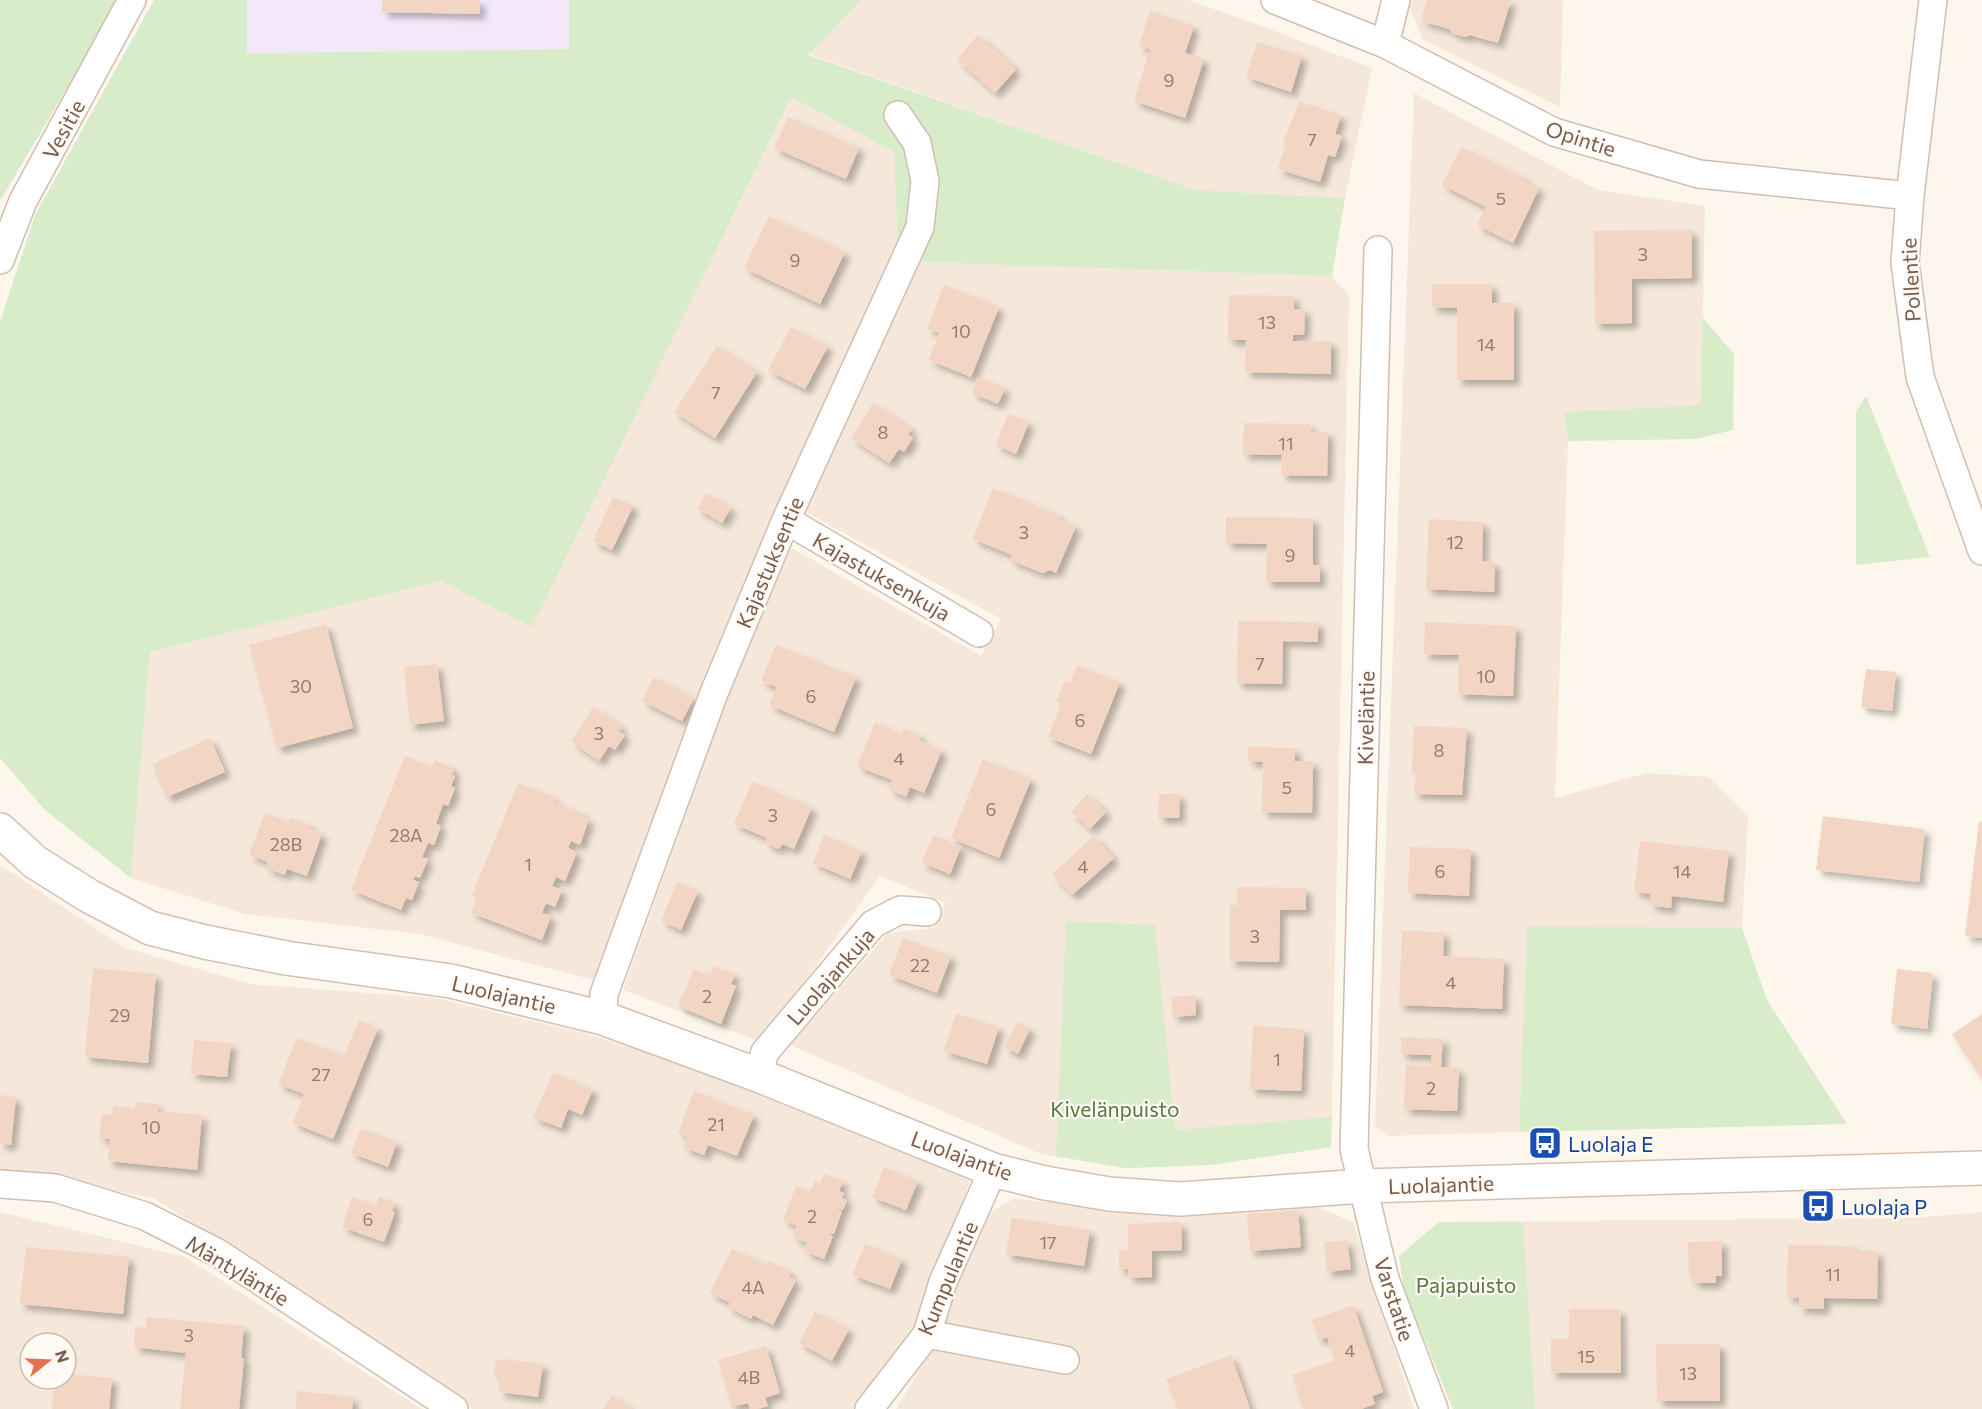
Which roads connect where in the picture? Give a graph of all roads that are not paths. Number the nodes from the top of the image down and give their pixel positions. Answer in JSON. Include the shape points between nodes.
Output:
{"nodes":[{"id":1,"x":132,"y":0,"type":"edge"},
{"id":2,"x":1275,"y":0,"type":"edge"},
{"id":3,"x":1396,"y":0,"type":"edge"},
{"id":4,"x":1933,"y":0,"type":"edge"},
{"id":5,"x":1385,"y":44,"type":"junction"},
{"id":6,"x":898,"y":116,"type":"dead end"},
{"id":7,"x":1910,"y":196,"type":"junction"},
{"id":8,"x":1378,"y":250,"type":"dead end"},
{"id":9,"x":0,"y":260,"type":"edge"},
{"id":10,"x":786,"y":520,"type":"junction"},
{"id":11,"x":1982,"y":550,"type":"edge"},
{"id":12,"x":979,"y":633,"type":"dead end"},
{"id":13,"x":0,"y":830,"type":"edge"},
{"id":14,"x":927,"y":912,"type":"dead end"},
{"id":15,"x":603,"y":1018,"type":"junction"},
{"id":16,"x":758,"y":1075,"type":"junction"},
{"id":17,"x":1982,"y":1168,"type":"edge"},
{"id":18,"x":993,"y":1170,"type":"junction"},
{"id":19,"x":0,"y":1184,"type":"edge"},
{"id":20,"x":1363,"y":1186,"type":"junction"},
{"id":21,"x":927,"y":1334,"type":"junction"},
{"id":22,"x":1065,"y":1360,"type":"dead end"},
{"id":23,"x":454,"y":1409,"type":"edge"},
{"id":24,"x":869,"y":1409,"type":"edge"},
{"id":25,"x":1434,"y":1409,"type":"edge"}],
"edges":[{"from":1,"to":9,"type":"street","name":"Vesitie","via":[[23,201]]},
{"from":2,"to":5,"type":"street","name":"Opintie"},
{"from":3,"to":5,"type":"street"},
{"from":4,"to":7,"type":"street","name":"Pollentie"},
{"from":5,"to":7,"type":"street","name":"Opintie","via":[[1554,132],[1700,174]]},
{"from":6,"to":10,"type":"street","name":"Kajastuksentie","via":[[917,143],[925,181],[920,227]]},
{"from":7,"to":11,"type":"street","name":"Pollentie","via":[[1905,263],[1920,377]]},
{"from":8,"to":20,"type":"street","name":"Kiveläntie","via":[[1354,1149]]},
{"from":10,"to":12,"type":"street","name":"Kajastuksenkuja"},
{"from":10,"to":15,"type":"street","name":"Kajastuksentie","via":[[714,693],[604,994]]},
{"from":13,"to":15,"type":"main road","name":"Luolajantie","via":[[35,862],[150,928],[286,958],[451,981]]},
{"from":14,"to":16,"type":"street","name":"Luolajankuja","via":[[900,910],[873,924],[765,1052]]},
{"from":15,"to":16,"type":"main road","name":"Luolajantie"},
{"from":16,"to":18,"type":"main road","name":"Luolajantie"},
{"from":17,"to":20,"type":"main road","name":"Luolajantie"},
{"from":18,"to":20,"type":"main road","name":"Luolajantie","via":[[1045,1184],[1109,1194],[1180,1199]]},
{"from":18,"to":21,"type":"street","name":"Kumpulantie","via":[[943,1282]]},
{"from":19,"to":23,"type":"street","name":"Mäntyläntie","via":[[55,1188],[145,1216],[218,1253]]},
{"from":20,"to":25,"type":"street","name":"Varstatie","via":[[1385,1279]]},
{"from":21,"to":22,"type":"street"},
{"from":21,"to":24,"type":"street","name":"Kumpulantie"}]}
